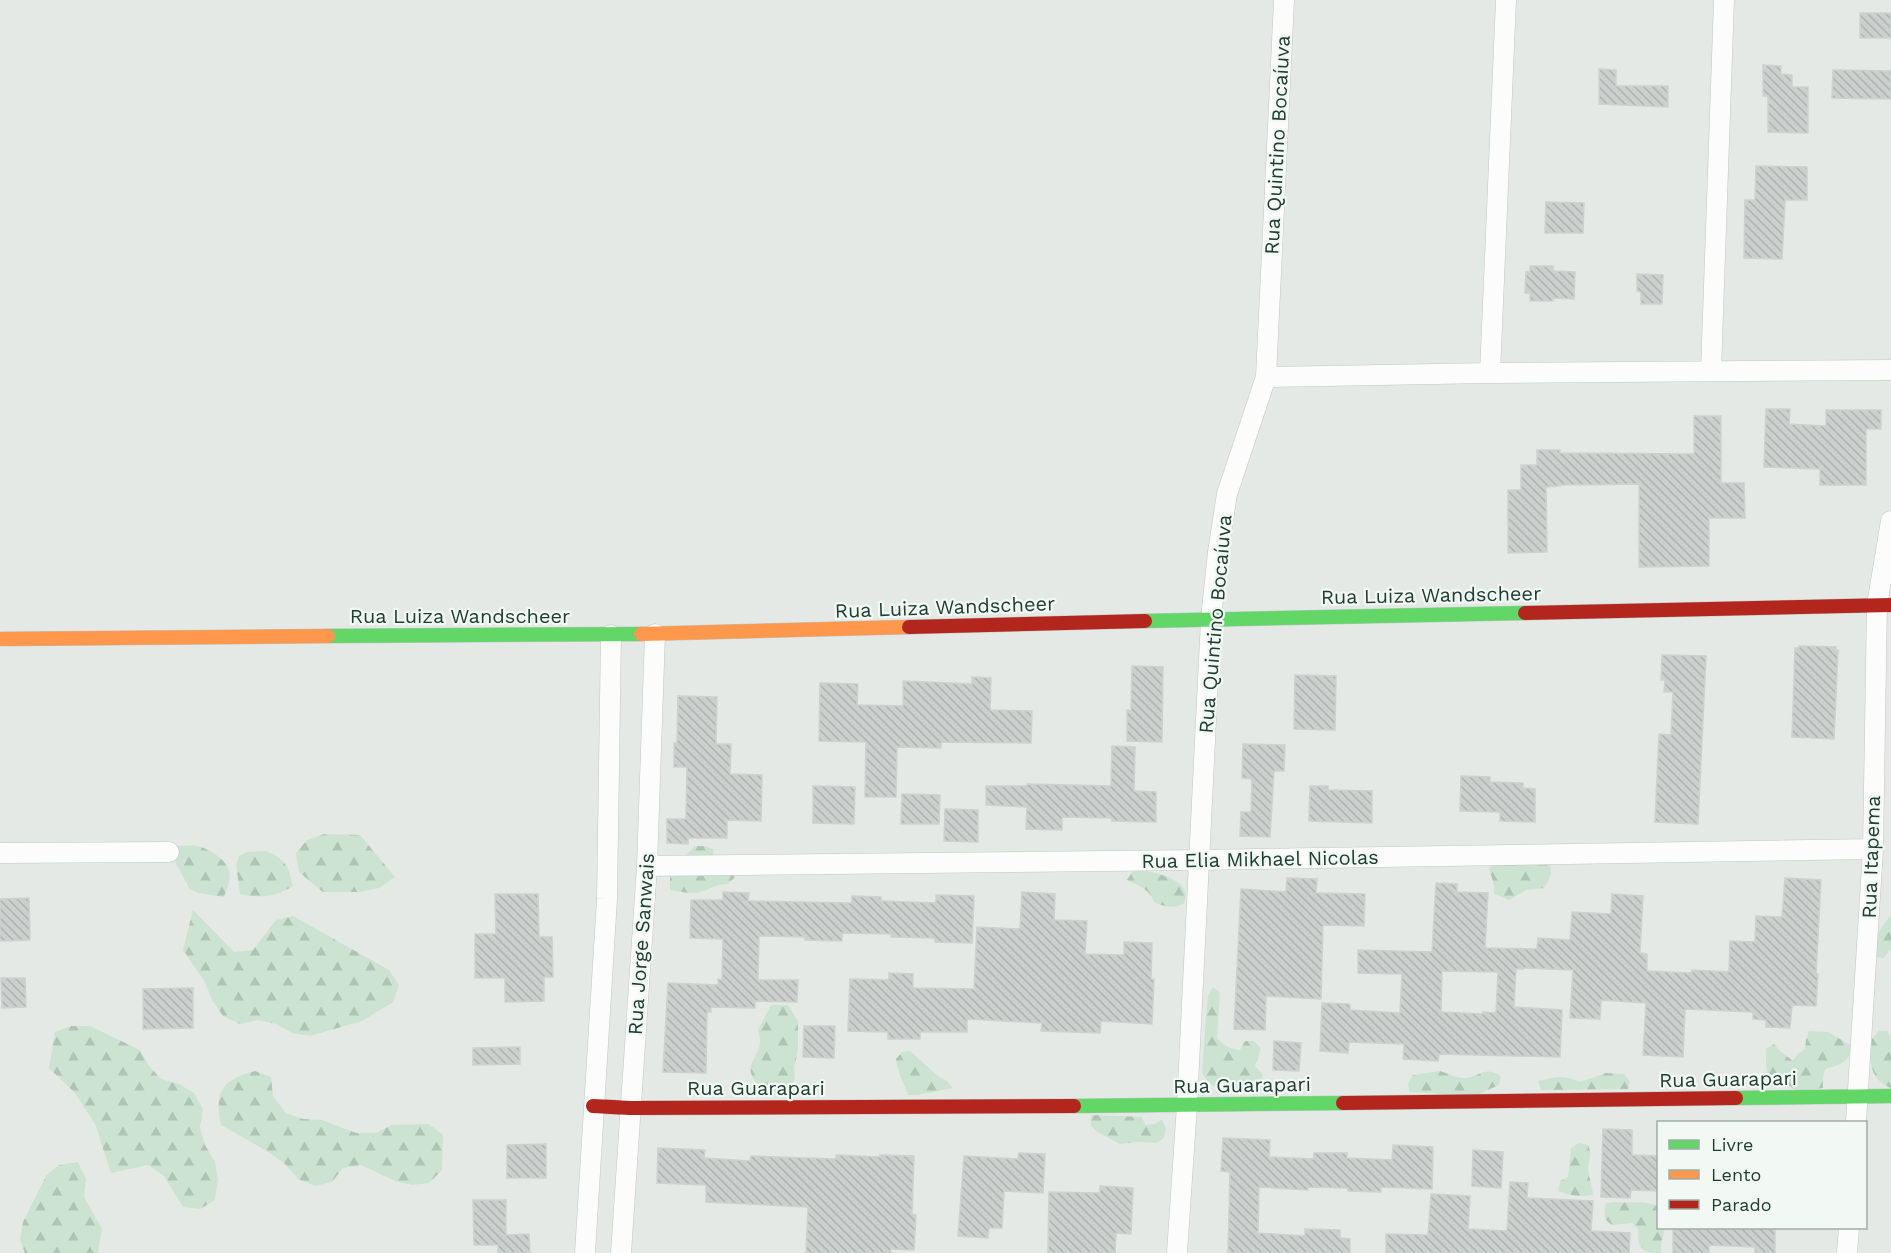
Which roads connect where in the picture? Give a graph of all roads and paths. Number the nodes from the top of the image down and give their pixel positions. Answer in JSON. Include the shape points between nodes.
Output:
{"nodes":[{"id":1,"x":1284,"y":0,"type":"edge"},
{"id":2,"x":1506,"y":0,"type":"edge"},
{"id":3,"x":1724,"y":0,"type":"edge"},
{"id":4,"x":1891,"y":370,"type":"edge"},
{"id":5,"x":1711,"y":372,"type":"junction"},
{"id":6,"x":1490,"y":373,"type":"junction"},
{"id":7,"x":1266,"y":377,"type":"junction"},
{"id":8,"x":1891,"y":521,"type":"edge"},
{"id":9,"x":1884,"y":605,"type":"edge"},
{"id":10,"x":1211,"y":619,"type":"junction"},
{"id":11,"x":611,"y":634,"type":"junction"},
{"id":12,"x":655,"y":634,"type":"junction"},
{"id":13,"x":0,"y":639,"type":"edge"},
{"id":14,"x":1873,"y":849,"type":"junction"},
{"id":15,"x":169,"y":852,"type":"dead end"},
{"id":16,"x":0,"y":853,"type":"edge"},
{"id":17,"x":1198,"y":860,"type":"junction"},
{"id":18,"x":647,"y":866,"type":"junction"},
{"id":19,"x":1891,"y":1096,"type":"edge"},
{"id":20,"x":1858,"y":1097,"type":"junction"},
{"id":21,"x":1187,"y":1105,"type":"junction"},
{"id":22,"x":593,"y":1106,"type":"junction"},
{"id":23,"x":630,"y":1108,"type":"junction"},
{"id":24,"x":1856,"y":1121,"type":"edge"},
{"id":25,"x":1849,"y":1229,"type":"edge"},
{"id":26,"x":585,"y":1253,"type":"edge"},
{"id":27,"x":621,"y":1253,"type":"edge"},
{"id":28,"x":1177,"y":1253,"type":"edge"},
{"id":29,"x":1847,"y":1253,"type":"edge"}],
"edges":[{"from":1,"to":7,"type":"street","name":"Rua Quintino Bocaíuva"},
{"from":2,"to":6,"type":"street"},
{"from":3,"to":5,"type":"street"},
{"from":4,"to":5,"type":"street"},
{"from":5,"to":6,"type":"street"},
{"from":6,"to":7,"type":"street"},
{"from":7,"to":10,"type":"street","name":"Rua Quintino Bocaíuva","via":[[1227,494]]},
{"from":8,"to":9,"type":"street","name":"Rua Itapema"},
{"from":9,"to":10,"type":"main road","name":"Rua Luiza Wandscheer"},
{"from":9,"to":14,"type":"street","name":"Rua Itapema"},
{"from":10,"to":12,"type":"main road","name":"Rua Luiza Wandscheer"},
{"from":10,"to":17,"type":"street","name":"Rua Quintino Bocaíuva"},
{"from":11,"to":12,"type":"main road","name":"Rua Luiza Wandscheer"},
{"from":11,"to":13,"type":"main road","name":"Rua Luiza Wandscheer"},
{"from":11,"to":22,"type":"street","name":"Rua Jorge Sanwais","via":[[607,899]]},
{"from":12,"to":18,"type":"street","name":"Rua Jorge Sanwais"},
{"from":14,"to":17,"type":"street","name":"Rua Elia Mikhael Nicolas"},
{"from":14,"to":20,"type":"street","name":"Rua Itapema"},
{"from":15,"to":16,"type":"street"},
{"from":17,"to":18,"type":"street","name":"Rua Elia Mikhael Nicolas"},
{"from":17,"to":21,"type":"street","name":"Rua Quintino Bocaíuva"},
{"from":18,"to":23,"type":"street","name":"Rua Jorge Sanwais"},
{"from":19,"to":20,"type":"main road","name":"Rua Guarapari"},
{"from":20,"to":21,"type":"main road","name":"Rua Guarapari"},
{"from":20,"to":24,"type":"street","name":"Rua Itapema"},
{"from":21,"to":23,"type":"main road","name":"Rua Guarapari"},
{"from":21,"to":28,"type":"street","name":"Rua Quintino Bocaíuva"},
{"from":22,"to":23,"type":"main road","name":"Rua Guarapari"},
{"from":22,"to":26,"type":"street","name":"Rua Jorge Sanwais"},
{"from":23,"to":27,"type":"street","name":"Rua Jorge Sanwais"},
{"from":25,"to":29,"type":"street"}]}
